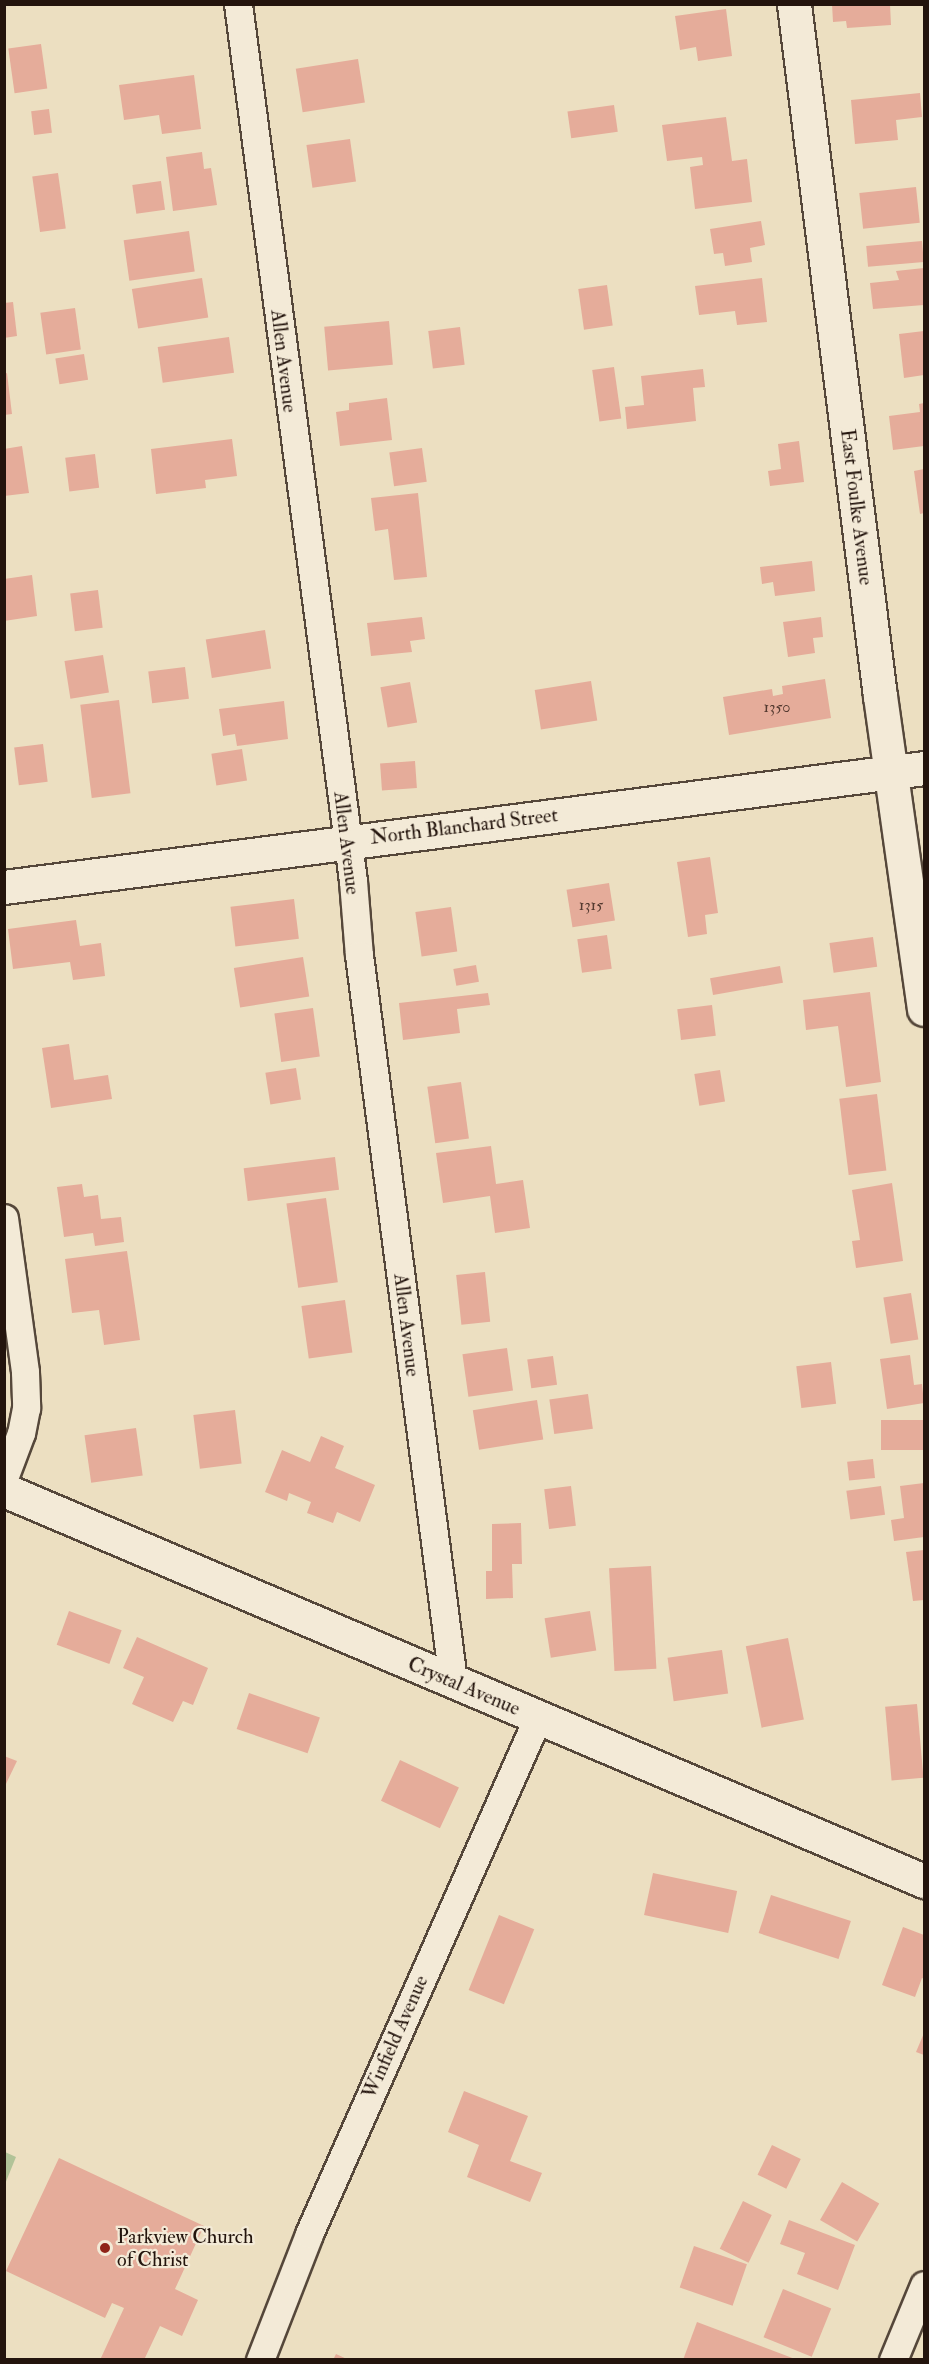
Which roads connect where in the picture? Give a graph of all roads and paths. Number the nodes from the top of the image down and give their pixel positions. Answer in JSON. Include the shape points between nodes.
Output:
{"nodes":[{"id":1,"x":238,"y":4,"type":"edge"},
{"id":2,"x":794,"y":4,"type":"edge"},
{"id":3,"x":924,"y":768,"type":"edge"},
{"id":4,"x":892,"y":771,"type":"junction"},
{"id":5,"x":348,"y":841,"type":"junction"},
{"id":6,"x":4,"y":887,"type":"edge"},
{"id":7,"x":924,"y":1009,"type":"edge"},
{"id":8,"x":4,"y":1218,"type":"edge"},
{"id":9,"x":4,"y":1478,"type":"edge"},
{"id":10,"x":4,"y":1490,"type":"edge"},
{"id":11,"x":453,"y":1681,"type":"junction"},
{"id":12,"x":538,"y":1717,"type":"junction"},
{"id":13,"x":924,"y":1881,"type":"edge"},
{"id":14,"x":924,"y":2285,"type":"edge"},
{"id":15,"x":260,"y":2360,"type":"edge"},
{"id":16,"x":893,"y":2360,"type":"edge"}],
"edges":[{"from":1,"to":5,"type":"street","name":"Allen Avenue"},
{"from":2,"to":4,"type":"street","name":"East Foulke Avenue"},
{"from":3,"to":4,"type":"street","name":"North Blanchard Street"},
{"from":4,"to":5,"type":"street","name":"North Blanchard Street"},
{"from":4,"to":7,"type":"street","name":"East Foulke Avenue"},
{"from":5,"to":6,"type":"street","name":"North Blanchard Street"},
{"from":5,"to":11,"type":"street","name":"Allen Avenue","via":[[358,955]]},
{"from":8,"to":9,"type":"street","via":[[25,1372],[26,1408]]},
{"from":10,"to":11,"type":"street","name":"Crystal Avenue"},
{"from":11,"to":12,"type":"street","name":"Crystal Avenue"},
{"from":12,"to":13,"type":"street","name":"Crystal Avenue"},
{"from":12,"to":15,"type":"street","name":"Winfield Avenue","via":[[309,2234]]},
{"from":14,"to":16,"type":"street"}]}
